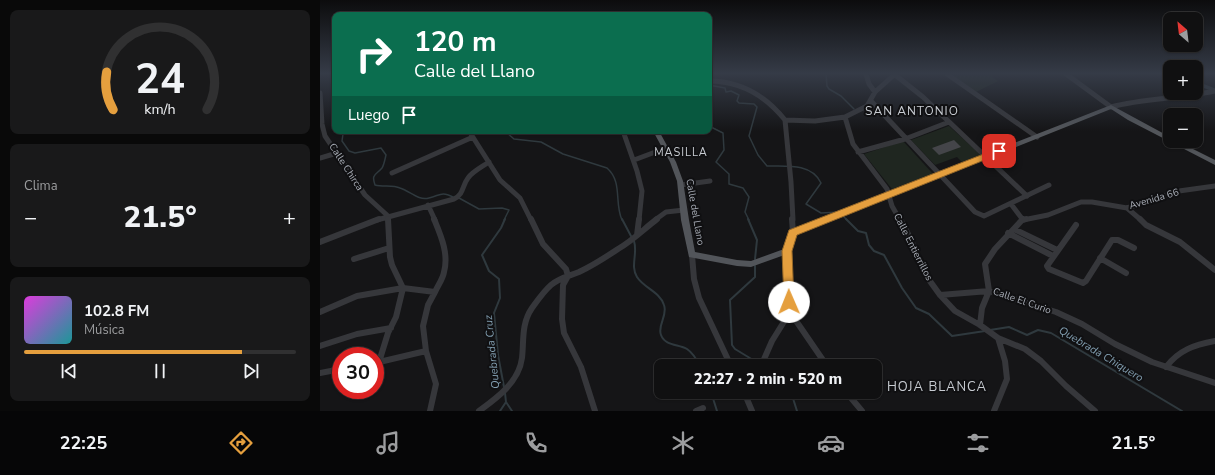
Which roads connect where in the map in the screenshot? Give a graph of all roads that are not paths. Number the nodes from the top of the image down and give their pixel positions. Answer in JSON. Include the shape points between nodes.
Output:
{"nodes":[{"id":1,"x":320,"y":93,"type":"edge"},
{"id":2,"x":755,"y":93,"type":"edge"},
{"id":3,"x":874,"y":93,"type":"edge"},
{"id":4,"x":918,"y":93,"type":"edge"},
{"id":5,"x":974,"y":93,"type":"edge"},
{"id":6,"x":1092,"y":93,"type":"edge"},
{"id":7,"x":1204,"y":93,"type":"edge"},
{"id":8,"x":871,"y":101,"type":"junction"},
{"id":9,"x":1111,"y":107,"type":"junction"},
{"id":10,"x":845,"y":117,"type":"junction"},
{"id":11,"x":784,"y":120,"type":"junction"},
{"id":12,"x":949,"y":122,"type":"junction"},
{"id":13,"x":471,"y":134,"type":"edge"},
{"id":14,"x":624,"y":134,"type":"edge"},
{"id":15,"x":658,"y":134,"type":"edge"},
{"id":16,"x":1163,"y":136,"type":"edge"},
{"id":17,"x":473,"y":137,"type":"junction"},
{"id":18,"x":1037,"y":137,"type":"junction"},
{"id":19,"x":905,"y":139,"type":"junction"},
{"id":20,"x":666,"y":148,"type":"junction"},
{"id":21,"x":1186,"y":148,"type":"edge"},
{"id":22,"x":858,"y":152,"type":"junction"},
{"id":23,"x":338,"y":153,"type":"junction"},
{"id":24,"x":986,"y":156,"type":"junction"},
{"id":25,"x":320,"y":158,"type":"edge"},
{"id":26,"x":634,"y":160,"type":"junction"},
{"id":27,"x":489,"y":162,"type":"junction"},
{"id":28,"x":1215,"y":163,"type":"edge"},
{"id":29,"x":392,"y":173,"type":"dead end"},
{"id":30,"x":940,"y":174,"type":"junction"},
{"id":31,"x":710,"y":181,"type":"dead end"},
{"id":32,"x":681,"y":185,"type":"junction"},
{"id":33,"x":1049,"y":185,"type":"dead end"},
{"id":34,"x":1215,"y":186,"type":"edge"},
{"id":35,"x":888,"y":195,"type":"junction"},
{"id":36,"x":1027,"y":196,"type":"junction"},
{"id":37,"x":1011,"y":204,"type":"junction"},
{"id":38,"x":428,"y":205,"type":"junction"},
{"id":39,"x":1127,"y":208,"type":"junction"},
{"id":40,"x":684,"y":210,"type":"junction"},
{"id":41,"x":388,"y":216,"type":"junction"},
{"id":42,"x":1023,"y":220,"type":"junction"},
{"id":43,"x":1076,"y":225,"type":"dead end"},
{"id":44,"x":1014,"y":229,"type":"junction"},
{"id":45,"x":793,"y":233,"type":"junction"},
{"id":46,"x":1008,"y":233,"type":"junction"},
{"id":47,"x":637,"y":235,"type":"junction"},
{"id":48,"x":320,"y":242,"type":"edge"},
{"id":49,"x":389,"y":248,"type":"junction"},
{"id":50,"x":1134,"y":248,"type":"dead end"},
{"id":51,"x":787,"y":251,"type":"junction"},
{"id":52,"x":1055,"y":253,"type":"junction"},
{"id":53,"x":692,"y":255,"type":"junction"},
{"id":54,"x":1100,"y":258,"type":"junction"},
{"id":55,"x":354,"y":259,"type":"dead end"},
{"id":56,"x":1215,"y":270,"type":"edge"},
{"id":57,"x":1126,"y":272,"type":"dead end"},
{"id":58,"x":568,"y":276,"type":"junction"},
{"id":59,"x":403,"y":288,"type":"junction"},
{"id":60,"x":989,"y":291,"type":"junction"},
{"id":61,"x":435,"y":292,"type":"junction"},
{"id":62,"x":940,"y":295,"type":"junction"},
{"id":63,"x":320,"y":312,"type":"edge"},
{"id":64,"x":790,"y":312,"type":"junction"},
{"id":65,"x":982,"y":326,"type":"junction"},
{"id":66,"x":391,"y":328,"type":"junction"},
{"id":67,"x":996,"y":337,"type":"junction"},
{"id":68,"x":1215,"y":341,"type":"edge"},
{"id":69,"x":320,"y":346,"type":"edge"},
{"id":70,"x":383,"y":347,"type":"edge"},
{"id":71,"x":426,"y":351,"type":"junction"},
{"id":72,"x":728,"y":359,"type":"edge"},
{"id":73,"x":764,"y":359,"type":"edge"},
{"id":74,"x":822,"y":359,"type":"edge"},
{"id":75,"x":384,"y":360,"type":"edge"},
{"id":76,"x":1166,"y":367,"type":"junction"},
{"id":77,"x":332,"y":371,"type":"edge"},
{"id":78,"x":320,"y":373,"type":"edge"},
{"id":79,"x":1215,"y":383,"type":"edge"},
{"id":80,"x":750,"y":399,"type":"edge"},
{"id":81,"x":852,"y":399,"type":"edge"},
{"id":82,"x":430,"y":411,"type":"edge"},
{"id":83,"x":480,"y":411,"type":"edge"},
{"id":84,"x":595,"y":411,"type":"edge"},
{"id":85,"x":752,"y":411,"type":"edge"},
{"id":86,"x":862,"y":411,"type":"edge"},
{"id":87,"x":994,"y":411,"type":"edge"},
{"id":88,"x":1095,"y":411,"type":"edge"}],
"edges":[{"from":1,"to":23,"type":"street","name":"Calle Chirca","via":[[323,132]]},
{"from":2,"to":11,"type":"street","via":[[777,109]]},
{"from":3,"to":8,"type":"street"},
{"from":4,"to":12,"type":"street"},
{"from":5,"to":18,"type":"street"},
{"from":6,"to":9,"type":"street"},
{"from":7,"to":9,"type":"street","via":[[1130,101]]},
{"from":8,"to":10,"type":"street"},
{"from":8,"to":19,"type":"street"},
{"from":9,"to":16,"type":"main road"},
{"from":9,"to":18,"type":"main road"},
{"from":10,"to":11,"type":"street","via":[[815,121]]},
{"from":10,"to":22,"type":"street","name":"Calle Entierrillos"},
{"from":11,"to":45,"type":"street","via":[[791,182]]},
{"from":12,"to":19,"type":"street"},
{"from":12,"to":24,"type":"street"},
{"from":13,"to":17,"type":"street"},
{"from":14,"to":26,"type":"street"},
{"from":15,"to":20,"type":"main road","name":"Calle del Llano"},
{"from":17,"to":27,"type":"street"},
{"from":17,"to":29,"type":"street"},
{"from":18,"to":24,"type":"main road"},
{"from":19,"to":22,"type":"street"},
{"from":19,"to":30,"type":"street"},
{"from":20,"to":26,"type":"street"},
{"from":20,"to":32,"type":"main road","name":"Calle del Llano"},
{"from":21,"to":28,"type":"main road"},
{"from":22,"to":35,"type":"street","name":"Calle Entierrillos"},
{"from":23,"to":25,"type":"street"},
{"from":23,"to":41,"type":"street","name":"Calle Chirca","via":[[358,187]]},
{"from":24,"to":30,"type":"main road"},
{"from":24,"to":36,"type":"street"},
{"from":26,"to":47,"type":"street","via":[[642,191]]},
{"from":27,"to":38,"type":"street","via":[[467,179],[460,196]]},
{"from":27,"to":58,"type":"street","via":[[500,180],[520,198],[546,250],[566,269]]},
{"from":30,"to":35,"type":"main road"},
{"from":30,"to":37,"type":"street","via":[[980,215],[984,216]]},
{"from":31,"to":32,"type":"street"},
{"from":32,"to":40,"type":"main road","name":"Calle del Llano"},
{"from":33,"to":36,"type":"street"},
{"from":34,"to":39,"type":"street","name":"Avenida 66","via":[[1179,191]]},
{"from":35,"to":45,"type":"main road"},
{"from":35,"to":62,"type":"street","name":"Calle Entierrillos","via":[[927,277]]},
{"from":36,"to":37,"type":"street"},
{"from":37,"to":42,"type":"street"},
{"from":38,"to":41,"type":"street"},
{"from":38,"to":61,"type":"street","via":[[445,255],[445,270]]},
{"from":39,"to":42,"type":"street","name":"Avenida 66","via":[[1086,201],[1048,215]]},
{"from":39,"to":56,"type":"street","via":[[1146,225],[1180,242]]},
{"from":40,"to":47,"type":"street","via":[[666,212]]},
{"from":40,"to":53,"type":"main road","name":"Calle del Llano"},
{"from":41,"to":48,"type":"street"},
{"from":41,"to":49,"type":"street"},
{"from":42,"to":44,"type":"street","name":"Calle El Curio"},
{"from":43,"to":52,"type":"street"},
{"from":44,"to":46,"type":"street","name":"Calle El Curio"},
{"from":44,"to":52,"type":"street"},
{"from":45,"to":51,"type":"main road"},
{"from":46,"to":52,"type":"street"},
{"from":46,"to":60,"type":"street","name":"Calle El Curio","via":[[986,264]]},
{"from":47,"to":58,"type":"street","via":[[602,260]]},
{"from":49,"to":55,"type":"street"},
{"from":49,"to":59,"type":"street","via":[[392,265]]},
{"from":50,"to":54,"type":"street","via":[[1114,239]]},
{"from":51,"to":53,"type":"main road","name":"Calle del Llano","via":[[751,264]]},
{"from":51,"to":64,"type":"street"},
{"from":52,"to":54,"type":"street","via":[[1048,268],[1083,283]]},
{"from":53,"to":72,"type":"street","via":[[699,298]]},
{"from":54,"to":57,"type":"street"},
{"from":58,"to":83,"type":"street","via":[[551,285],[531,309],[522,335],[522,359],[519,370],[513,382]]},
{"from":58,"to":84,"type":"street","via":[[563,285],[564,333],[581,368]]},
{"from":59,"to":61,"type":"street"},
{"from":59,"to":63,"type":"street","via":[[357,296]]},
{"from":59,"to":66,"type":"street"},
{"from":60,"to":62,"type":"street"},
{"from":60,"to":65,"type":"street","via":[[982,308]]},
{"from":60,"to":76,"type":"street","name":"Calle El Curio","via":[[1062,315],[1131,353]]},
{"from":61,"to":71,"type":"street","via":[[424,317]]},
{"from":62,"to":65,"type":"street","name":"Calle Entierrillos","via":[[956,311]]},
{"from":64,"to":73,"type":"street"},
{"from":64,"to":74,"type":"street"},
{"from":65,"to":67,"type":"street","name":"Calle Entierrillos"},
{"from":66,"to":69,"type":"street","via":[[357,334]]},
{"from":66,"to":70,"type":"street"},
{"from":67,"to":87,"type":"street","via":[[1005,361],[1007,379]]},
{"from":67,"to":88,"type":"street","name":"Calle Entierrillos","via":[[1025,349]]},
{"from":68,"to":76,"type":"street","via":[[1185,349],[1173,357]]},
{"from":71,"to":75,"type":"street"},
{"from":71,"to":82,"type":"street","via":[[436,384]]},
{"from":76,"to":79,"type":"street","name":"Calle El Curio"},
{"from":77,"to":78,"type":"street"},
{"from":80,"to":85,"type":"street"},
{"from":81,"to":86,"type":"street"}]}
